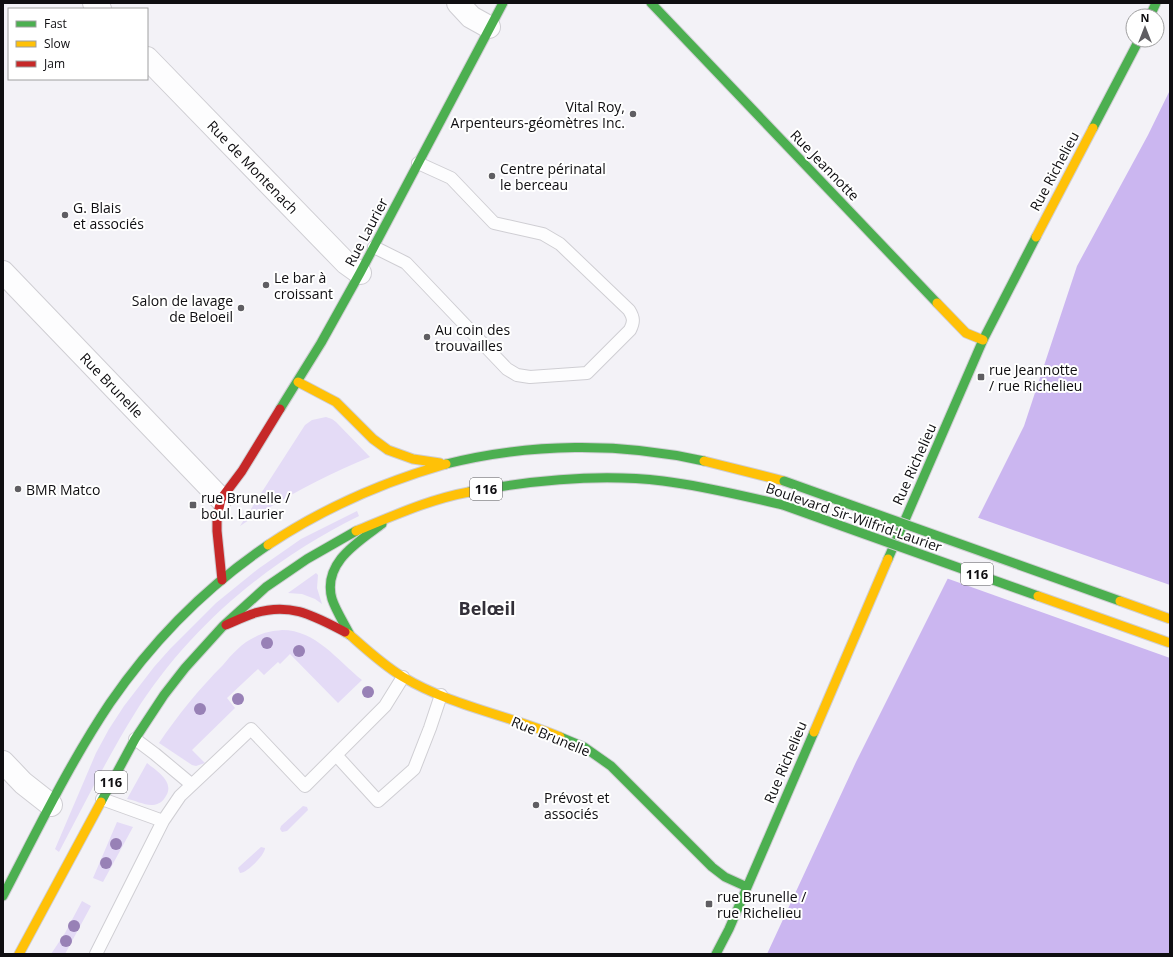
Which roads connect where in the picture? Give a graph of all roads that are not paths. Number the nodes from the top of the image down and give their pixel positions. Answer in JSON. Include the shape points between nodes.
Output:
{"nodes":[{"id":1,"x":458,"y":3,"type":"edge"},
{"id":2,"x":502,"y":3,"type":"edge"},
{"id":3,"x":651,"y":3,"type":"edge"},
{"id":4,"x":489,"y":27,"type":"junction"},
{"id":5,"x":1135,"y":48,"type":"edge"},
{"id":6,"x":148,"y":59,"type":"edge"},
{"id":7,"x":418,"y":163,"type":"junction"},
{"id":8,"x":374,"y":247,"type":"junction"},
{"id":9,"x":3,"y":272,"type":"edge"},
{"id":10,"x":360,"y":273,"type":"junction"},
{"id":11,"x":983,"y":340,"type":"junction"},
{"id":12,"x":298,"y":382,"type":"junction"},
{"id":13,"x":448,"y":464,"type":"junction"},
{"id":14,"x":221,"y":499,"type":"junction"},
{"id":15,"x":394,"y":515,"type":"junction"},
{"id":16,"x":222,"y":580,"type":"junction"},
{"id":17,"x":1170,"y":619,"type":"edge"},
{"id":18,"x":224,"y":625,"type":"junction"},
{"id":19,"x":350,"y":635,"type":"junction"},
{"id":20,"x":1170,"y":643,"type":"edge"},
{"id":21,"x":403,"y":677,"type":"junction"},
{"id":22,"x":441,"y":695,"type":"junction"},
{"id":23,"x":135,"y":739,"type":"junction"},
{"id":24,"x":336,"y":755,"type":"junction"},
{"id":25,"x":3,"y":762,"type":"edge"},
{"id":26,"x":191,"y":784,"type":"junction"},
{"id":27,"x":102,"y":799,"type":"junction"},
{"id":28,"x":51,"y":806,"type":"junction"},
{"id":29,"x":163,"y":821,"type":"junction"},
{"id":30,"x":746,"y":887,"type":"junction"},
{"id":31,"x":3,"y":896,"type":"edge"},
{"id":32,"x":19,"y":954,"type":"edge"},
{"id":33,"x":96,"y":954,"type":"edge"},
{"id":34,"x":716,"y":954,"type":"edge"}],
"edges":[{"from":1,"to":4,"type":"street","via":[[471,17]]},
{"from":2,"to":4,"type":"main road","name":"Rue Laurier"},
{"from":3,"to":11,"type":"main road","name":"Rue Jeannotte","via":[[963,330]]},
{"from":4,"to":7,"type":"main road","name":"Rue Laurier"},
{"from":5,"to":11,"type":"main road","name":"Rue Richelieu"},
{"from":6,"to":10,"type":"street","name":"Rue de Montenach","via":[[346,263]]},
{"from":7,"to":8,"type":"main road","name":"Rue Laurier"},
{"from":7,"to":8,"type":"lane","via":[[451,178],[494,223],[543,234],[560,244],[629,310],[634,317],[630,330],[587,373],[530,377],[517,375],[507,369],[406,263]]},
{"from":8,"to":10,"type":"main road","name":"Rue Laurier"},
{"from":9,"to":14,"type":"street","name":"Rue Brunelle"},
{"from":10,"to":12,"type":"main road","name":"Rue Laurier"},
{"from":11,"to":30,"type":"main road","name":"Rue Richelieu"},
{"from":12,"to":13,"type":"main road","via":[[340,406],[374,440],[389,451],[414,460]]},
{"from":12,"to":14,"type":"main road","name":"Rue Laurier","via":[[234,483]]},
{"from":13,"to":16,"type":"main road","name":"Boulevard Sir-Wilfrid-Laurier","number":"116","via":[[353,498],[309,520],[274,541]]},
{"from":13,"to":17,"type":"main road","name":"Boulevard Sir-Wilfrid-Laurier","number":"116","bridge":true,"via":[[492,455],[544,449],[612,447],[645,450],[726,465],[784,481]]},
{"from":14,"to":16,"type":"main road","name":"Rue Laurier","via":[[217,531]]},
{"from":15,"to":18,"type":"main road","name":"Boulevard Sir-Wilfrid-Laurier","number":"116","via":[[350,534],[307,559],[266,587]]},
{"from":15,"to":19,"type":"main road","name":"Rue Brunelle","via":[[344,554],[336,564],[330,591]]},
{"from":15,"to":20,"type":"main road","name":"Boulevard Sir-Wilfrid-Laurier","number":"116","bridge":true,"via":[[453,495],[556,480],[602,478],[662,481],[709,488],[783,505]]},
{"from":16,"to":28,"type":"main road","name":"Boulevard Sir-Wilfrid-Laurier","number":"116","via":[[167,631],[128,677],[92,730]]},
{"from":18,"to":19,"type":"main road","name":"Rue Brunelle","via":[[255,613],[282,609],[307,613]]},
{"from":18,"to":23,"type":"main road","name":"Boulevard Sir-Wilfrid-Laurier","number":"116","via":[[185,668]]},
{"from":19,"to":21,"type":"main road","name":"Rue Brunelle","via":[[379,661]]},
{"from":21,"to":22,"type":"main road","name":"Rue Brunelle"},
{"from":21,"to":24,"type":"lane","via":[[385,706]]},
{"from":22,"to":24,"type":"lane","via":[[414,769],[378,801]]},
{"from":22,"to":30,"type":"main road","name":"Rue Brunelle","via":[[556,735],[594,752],[712,867],[725,877]]},
{"from":23,"to":26,"type":"lane"},
{"from":23,"to":27,"type":"main road","name":"Boulevard Sir-Wilfrid-Laurier","number":"116"},
{"from":24,"to":26,"type":"lane","via":[[305,786],[250,729]]},
{"from":25,"to":28,"type":"street"},
{"from":26,"to":29,"type":"lane"},
{"from":27,"to":29,"type":"lane"},
{"from":27,"to":32,"type":"main road","name":"Boulevard Sir-Wilfrid-Laurier","number":"116"},
{"from":28,"to":31,"type":"main road","name":"Boulevard Sir-Wilfrid-Laurier","number":"116"},
{"from":29,"to":33,"type":"lane"},
{"from":30,"to":34,"type":"main road","name":"Rue Richelieu"}]}
